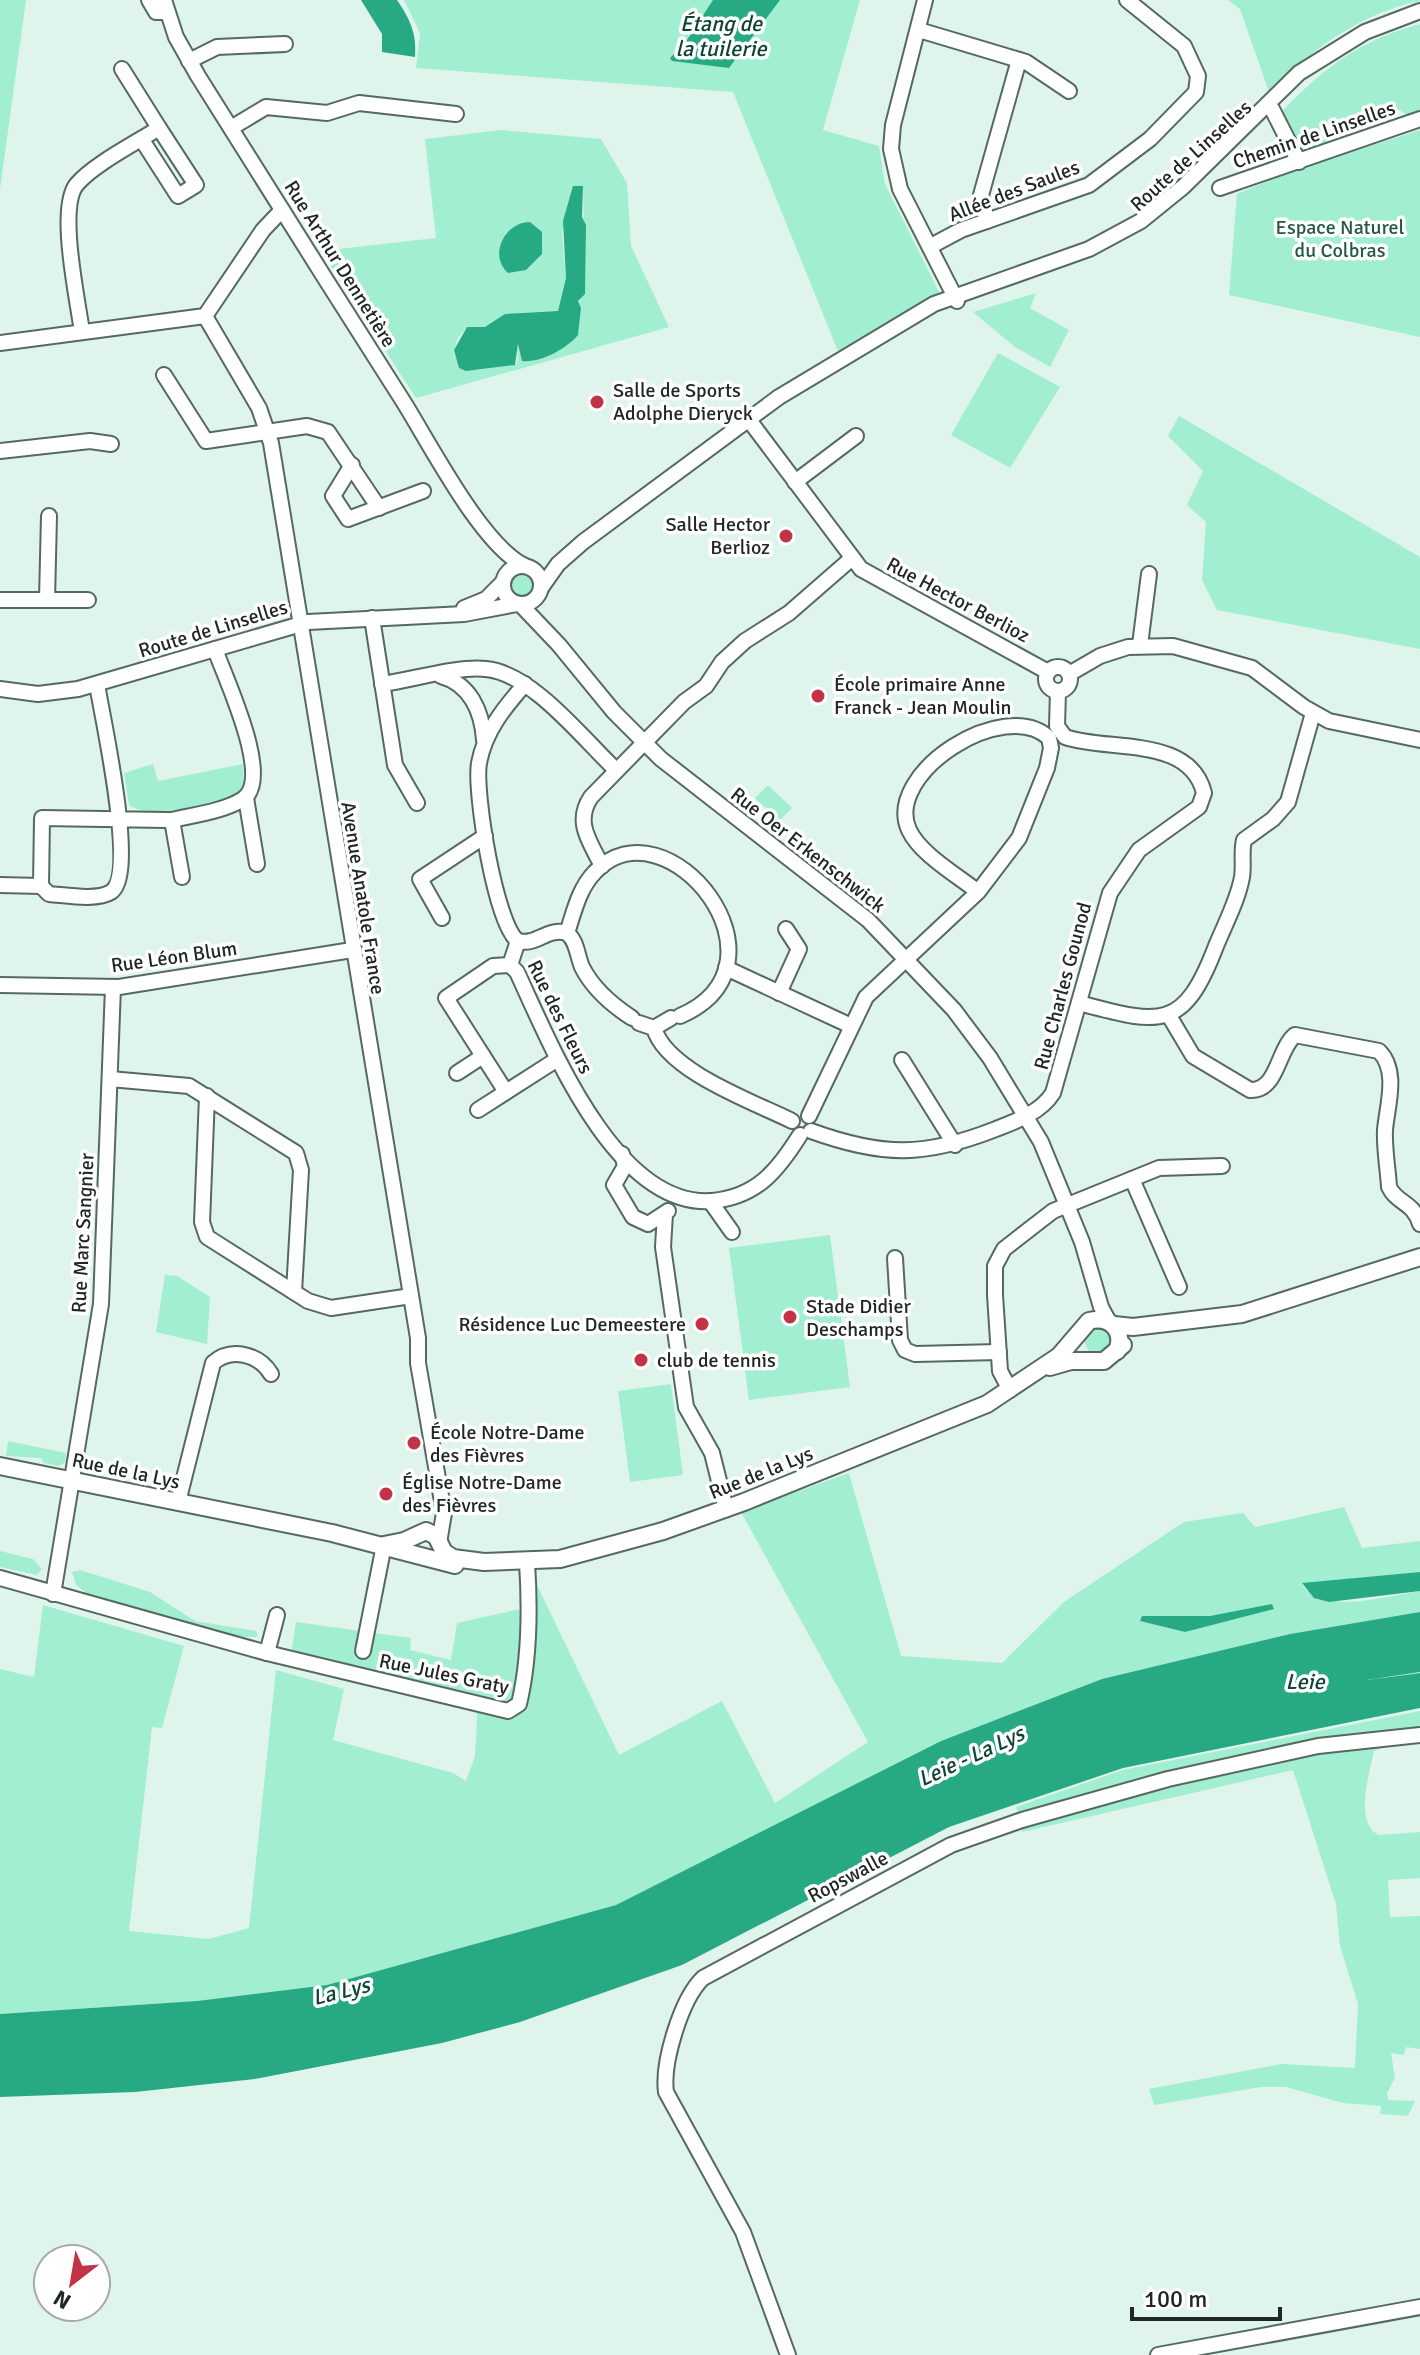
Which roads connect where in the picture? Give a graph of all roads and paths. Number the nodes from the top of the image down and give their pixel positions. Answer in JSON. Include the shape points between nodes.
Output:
{"nodes":[{"id":1,"x":149,"y":0,"type":"edge"},
{"id":2,"x":925,"y":0,"type":"edge"},
{"id":3,"x":1127,"y":0,"type":"edge"},
{"id":4,"x":165,"y":6,"type":"edge"},
{"id":5,"x":1420,"y":11,"type":"edge"},
{"id":6,"x":919,"y":30,"type":"junction"},
{"id":7,"x":285,"y":44,"type":"dead end"},
{"id":8,"x":1327,"y":55,"type":"junction"},
{"id":9,"x":1019,"y":60,"type":"junction"},
{"id":10,"x":189,"y":61,"type":"junction"},
{"id":11,"x":122,"y":69,"type":"dead end"},
{"id":12,"x":1069,"y":91,"type":"dead end"},
{"id":13,"x":1272,"y":109,"type":"junction"},
{"id":14,"x":456,"y":114,"type":"dead end"},
{"id":15,"x":1420,"y":119,"type":"edge"},
{"id":16,"x":159,"y":128,"type":"junction"},
{"id":17,"x":231,"y":128,"type":"junction"},
{"id":18,"x":142,"y":140,"type":"junction"},
{"id":19,"x":1299,"y":162,"type":"junction"},
{"id":20,"x":1220,"y":188,"type":"dead end"},
{"id":21,"x":282,"y":210,"type":"junction"},
{"id":22,"x":987,"y":221,"type":"junction"},
{"id":23,"x":931,"y":246,"type":"junction"},
{"id":24,"x":956,"y":298,"type":"junction"},
{"id":25,"x":205,"y":316,"type":"junction"},
{"id":26,"x":82,"y":332,"type":"junction"},
{"id":27,"x":2,"y":342,"type":"edge"},
{"id":28,"x":164,"y":375,"type":"dead end"},
{"id":29,"x":749,"y":420,"type":"junction"},
{"id":30,"x":268,"y":433,"type":"junction"},
{"id":31,"x":856,"y":436,"type":"dead end"},
{"id":32,"x":111,"y":444,"type":"dead end"},
{"id":33,"x":0,"y":451,"type":"edge"},
{"id":34,"x":352,"y":465,"type":"junction"},
{"id":35,"x":795,"y":482,"type":"junction"},
{"id":36,"x":423,"y":491,"type":"dead end"},
{"id":37,"x":379,"y":508,"type":"junction"},
{"id":38,"x":49,"y":516,"type":"dead end"},
{"id":39,"x":488,"y":534,"type":"junction"},
{"id":40,"x":583,"y":542,"type":"junction"},
{"id":41,"x":851,"y":559,"type":"junction"},
{"id":42,"x":527,"y":567,"type":"junction"},
{"id":43,"x":1149,"y":574,"type":"dead end"},
{"id":44,"x":504,"y":580,"type":"junction"},
{"id":45,"x":541,"y":590,"type":"junction"},
{"id":46,"x":0,"y":600,"type":"edge"},
{"id":47,"x":47,"y":600,"type":"junction"},
{"id":48,"x":88,"y":600,"type":"dead end"},
{"id":49,"x":519,"y":604,"type":"junction"},
{"id":50,"x":440,"y":615,"type":"junction"},
{"id":51,"x":372,"y":618,"type":"junction"},
{"id":52,"x":300,"y":623,"type":"junction"},
{"id":53,"x":559,"y":645,"type":"junction"},
{"id":54,"x":1140,"y":645,"type":"junction"},
{"id":55,"x":215,"y":649,"type":"junction"},
{"id":56,"x":1048,"y":672,"type":"junction"},
{"id":57,"x":1069,"y":674,"type":"junction"},
{"id":58,"x":438,"y":676,"type":"junction"},
{"id":59,"x":97,"y":684,"type":"junction"},
{"id":60,"x":382,"y":684,"type":"junction"},
{"id":61,"x":525,"y":684,"type":"junction"},
{"id":62,"x":0,"y":689,"type":"edge"},
{"id":63,"x":1058,"y":691,"type":"junction"},
{"id":64,"x":1313,"y":713,"type":"junction"},
{"id":65,"x":1420,"y":740,"type":"edge"},
{"id":66,"x":644,"y":742,"type":"junction"},
{"id":67,"x":483,"y":748,"type":"junction"},
{"id":68,"x":616,"y":770,"type":"junction"},
{"id":69,"x":246,"y":798,"type":"junction"},
{"id":70,"x":417,"y":803,"type":"dead end"},
{"id":71,"x":119,"y":819,"type":"junction"},
{"id":72,"x":172,"y":820,"type":"junction"},
{"id":73,"x":485,"y":836,"type":"junction"},
{"id":74,"x":257,"y":864,"type":"dead end"},
{"id":75,"x":602,"y":866,"type":"junction"},
{"id":76,"x":182,"y":877,"type":"dead end"},
{"id":77,"x":0,"y":885,"type":"edge"},
{"id":78,"x":41,"y":886,"type":"junction"},
{"id":79,"x":978,"y":892,"type":"junction"},
{"id":80,"x":442,"y":918,"type":"dead end"},
{"id":81,"x":786,"y":929,"type":"dead end"},
{"id":82,"x":567,"y":933,"type":"junction"},
{"id":83,"x":518,"y":941,"type":"junction"},
{"id":84,"x":352,"y":950,"type":"junction"},
{"id":85,"x":907,"y":957,"type":"junction"},
{"id":86,"x":510,"y":965,"type":"junction"},
{"id":87,"x":726,"y":968,"type":"junction"},
{"id":88,"x":0,"y":985,"type":"edge"},
{"id":89,"x":113,"y":987,"type":"junction"},
{"id":90,"x":779,"y":993,"type":"junction"},
{"id":91,"x":1079,"y":1003,"type":"junction"},
{"id":92,"x":1168,"y":1014,"type":"junction"},
{"id":93,"x":642,"y":1023,"type":"junction"},
{"id":94,"x":849,"y":1025,"type":"junction"},
{"id":95,"x":483,"y":1056,"type":"junction"},
{"id":96,"x":556,"y":1060,"type":"junction"},
{"id":97,"x":902,"y":1060,"type":"dead end"},
{"id":98,"x":457,"y":1073,"type":"dead end"},
{"id":99,"x":110,"y":1079,"type":"junction"},
{"id":100,"x":506,"y":1092,"type":"junction"},
{"id":101,"x":207,"y":1096,"type":"junction"},
{"id":102,"x":478,"y":1110,"type":"dead end"},
{"id":103,"x":1026,"y":1116,"type":"junction"},
{"id":104,"x":806,"y":1127,"type":"junction"},
{"id":105,"x":955,"y":1145,"type":"junction"},
{"id":106,"x":622,"y":1153,"type":"junction"},
{"id":107,"x":1222,"y":1166,"type":"dead end"},
{"id":108,"x":640,"y":1172,"type":"junction"},
{"id":109,"x":619,"y":1175,"type":"junction"},
{"id":110,"x":1132,"y":1179,"type":"junction"},
{"id":111,"x":665,"y":1191,"type":"junction"},
{"id":112,"x":694,"y":1200,"type":"junction"},
{"id":113,"x":710,"y":1201,"type":"junction"},
{"id":114,"x":1068,"y":1206,"type":"junction"},
{"id":115,"x":666,"y":1212,"type":"junction"},
{"id":116,"x":1420,"y":1224,"type":"edge"},
{"id":117,"x":646,"y":1225,"type":"junction"},
{"id":118,"x":732,"y":1232,"type":"dead end"},
{"id":119,"x":663,"y":1247,"type":"junction"},
{"id":120,"x":1420,"y":1257,"type":"edge"},
{"id":121,"x":895,"y":1258,"type":"dead end"},
{"id":122,"x":1092,"y":1276,"type":"junction"},
{"id":123,"x":1179,"y":1287,"type":"dead end"},
{"id":124,"x":294,"y":1292,"type":"junction"},
{"id":125,"x":411,"y":1296,"type":"junction"},
{"id":126,"x":1165,"y":1322,"type":"junction"},
{"id":127,"x":1111,"y":1324,"type":"junction"},
{"id":128,"x":1081,"y":1329,"type":"junction"},
{"id":129,"x":1117,"y":1351,"type":"junction"},
{"id":130,"x":999,"y":1352,"type":"junction"},
{"id":131,"x":1093,"y":1361,"type":"junction"},
{"id":132,"x":1037,"y":1372,"type":"junction"},
{"id":133,"x":271,"y":1374,"type":"dead end"},
{"id":134,"x":1010,"y":1390,"type":"junction"},
{"id":135,"x":0,"y":1466,"type":"edge"},
{"id":136,"x":73,"y":1479,"type":"junction"},
{"id":137,"x":441,"y":1500,"type":"junction"},
{"id":138,"x":178,"y":1502,"type":"junction"},
{"id":139,"x":726,"y":1509,"type":"junction"},
{"id":140,"x":420,"y":1533,"type":"junction"},
{"id":141,"x":439,"y":1543,"type":"junction"},
{"id":142,"x":384,"y":1545,"type":"junction"},
{"id":143,"x":422,"y":1557,"type":"junction"},
{"id":144,"x":484,"y":1562,"type":"junction"},
{"id":145,"x":527,"y":1562,"type":"junction"},
{"id":146,"x":0,"y":1578,"type":"edge"},
{"id":147,"x":53,"y":1594,"type":"junction"},
{"id":148,"x":277,"y":1615,"type":"dead end"},
{"id":149,"x":363,"y":1651,"type":"dead end"},
{"id":150,"x":267,"y":1653,"type":"junction"},
{"id":151,"x":1420,"y":1735,"type":"edge"},
{"id":152,"x":1420,"y":2307,"type":"edge"},
{"id":153,"x":788,"y":2355,"type":"edge"},
{"id":154,"x":1158,"y":2355,"type":"edge"}],
"edges":[{"from":1,"to":4,"type":"street","name":"Rue Arthur Dennetière","via":[[158,14]]},
{"from":2,"to":6,"type":"street"},
{"from":3,"to":22,"type":"street","name":"Allée des Saules","via":[[1184,46],[1198,76],[1196,92],[1150,139],[1089,185]]},
{"from":4,"to":10,"type":"street","name":"Rue Arthur Dennetière"},
{"from":5,"to":8,"type":"street","name":"Route de Linselles","via":[[1378,26]]},
{"from":6,"to":9,"type":"street"},
{"from":6,"to":23,"type":"street","via":[[891,149],[897,182]]},
{"from":7,"to":10,"type":"street","via":[[217,47]]},
{"from":8,"to":13,"type":"street","name":"Route de Linselles"},
{"from":8,"to":24,"type":"street","name":"Route de Linselles","via":[[1287,83],[1183,187],[1141,221],[1089,249]]},
{"from":9,"to":12,"type":"street"},
{"from":9,"to":22,"type":"street","via":[[981,195]]},
{"from":10,"to":17,"type":"street","name":"Rue Arthur Dennetière"},
{"from":11,"to":16,"type":"street"},
{"from":13,"to":19,"type":"street"},
{"from":13,"to":24,"type":"street","name":"Route de Linselles","via":[[1141,229],[1072,264]]},
{"from":14,"to":17,"type":"street","via":[[359,103],[327,113],[266,107]]},
{"from":15,"to":19,"type":"street","name":"Chemin de Linselles"},
{"from":16,"to":18,"type":"street"},
{"from":16,"to":18,"type":"street","via":[[196,185],[178,196]]},
{"from":17,"to":21,"type":"street","name":"Rue Arthur Dennetière"},
{"from":18,"to":26,"type":"street","via":[[72,191],[69,223]]},
{"from":19,"to":20,"type":"street","name":"Chemin de Linselles"},
{"from":21,"to":25,"type":"street"},
{"from":21,"to":39,"type":"street","name":"Rue Arthur Dennetière"},
{"from":22,"to":23,"type":"street","name":"Allée des Saules"},
{"from":23,"to":24,"type":"street"},
{"from":24,"to":29,"type":"street","name":"Route de Linselles","via":[[816,374]]},
{"from":25,"to":26,"type":"street"},
{"from":25,"to":30,"type":"street","name":"Avenue Anatole France"},
{"from":26,"to":27,"type":"street"},
{"from":28,"to":30,"type":"street","via":[[206,441]]},
{"from":29,"to":35,"type":"street","name":"Rue Hector Berlioz"},
{"from":29,"to":40,"type":"street","name":"Route de Linselles"},
{"from":30,"to":34,"type":"street","via":[[320,428]]},
{"from":30,"to":52,"type":"street","name":"Avenue Anatole France"},
{"from":31,"to":35,"type":"street"},
{"from":32,"to":33,"type":"street","via":[[90,441]]},
{"from":34,"to":37,"type":"street"},
{"from":34,"to":37,"type":"street","via":[[333,496],[340,508],[348,519]]},
{"from":35,"to":41,"type":"street","name":"Rue Hector Berlioz"},
{"from":36,"to":37,"type":"street"},
{"from":38,"to":47,"type":"street"},
{"from":39,"to":42,"type":"street","name":"Rue Arthur Dennetière","via":[[503,553]]},
{"from":39,"to":44,"type":"street","name":"Rue Arthur Dennetière"},
{"from":40,"to":42,"type":"street","name":"Route de Linselles"},
{"from":40,"to":45,"type":"street","name":"Route de Linselles","via":[[558,564]]},
{"from":41,"to":56,"type":"street","name":"Rue Hector Berlioz","via":[[881,582]]},
{"from":41,"to":66,"type":"street","via":[[789,613],[743,643],[706,686]]},
{"from":42,"to":44,"type":"street","via":[[511,569]]},
{"from":42,"to":45,"type":"street","via":[[538,574]]},
{"from":43,"to":54,"type":"street"},
{"from":44,"to":49,"type":"street","via":[[506,595]]},
{"from":44,"to":50,"type":"street","name":"Route de Linselles","via":[[483,600]]},
{"from":45,"to":49,"type":"street","via":[[532,602]]},
{"from":45,"to":53,"type":"street","name":"Rue Oer Erkenschwick","via":[[544,617]]},
{"from":46,"to":47,"type":"street"},
{"from":47,"to":48,"type":"street"},
{"from":49,"to":50,"type":"street","name":"Route de Linselles"},
{"from":49,"to":53,"type":"street","name":"Rue Oer Erkenschwick"},
{"from":50,"to":51,"type":"street","name":"Route de Linselles"},
{"from":51,"to":52,"type":"street","name":"Route de Linselles"},
{"from":51,"to":60,"type":"street"},
{"from":52,"to":55,"type":"street","name":"Route de Linselles"},
{"from":52,"to":84,"type":"street","name":"Avenue Anatole France"},
{"from":53,"to":66,"type":"street","name":"Rue Oer Erkenschwick"},
{"from":54,"to":57,"type":"street","via":[[1114,651]]},
{"from":54,"to":64,"type":"street","via":[[1173,646],[1241,663]]},
{"from":55,"to":59,"type":"street","name":"Route de Linselles"},
{"from":55,"to":69,"type":"street","via":[[252,754],[253,785]]},
{"from":56,"to":57,"type":"street","via":[[1058,667]]},
{"from":56,"to":63,"type":"street","via":[[1047,684]]},
{"from":57,"to":63,"type":"street","via":[[1069,685]]},
{"from":58,"to":60,"type":"street"},
{"from":58,"to":61,"type":"street","via":[[486,669]]},
{"from":58,"to":67,"type":"street","via":[[468,692],[481,721]]},
{"from":59,"to":62,"type":"street","name":"Route de Linselles","via":[[49,694]]},
{"from":59,"to":71,"type":"street"},
{"from":60,"to":70,"type":"street","via":[[395,765]]},
{"from":61,"to":67,"type":"street","name":"Rue des Fleurs","via":[[496,719]]},
{"from":61,"to":68,"type":"street"},
{"from":63,"to":91,"type":"street","name":"Rue Charles Gounod","via":[[1057,726],[1065,737],[1174,756],[1196,775],[1204,799],[1123,869],[1105,905]]},
{"from":64,"to":65,"type":"street","via":[[1342,725]]},
{"from":64,"to":92,"type":"street","via":[[1288,802],[1244,840],[1241,881],[1203,981],[1191,998]]},
{"from":66,"to":68,"type":"street"},
{"from":66,"to":85,"type":"street","name":"Rue Oer Erkenschwick","via":[[698,791],[852,906]]},
{"from":67,"to":73,"type":"street","name":"Rue des Fleurs","via":[[477,791]]},
{"from":68,"to":75,"type":"street","via":[[587,802],[582,818]]},
{"from":69,"to":72,"type":"street"},
{"from":69,"to":74,"type":"street"},
{"from":71,"to":72,"type":"street"},
{"from":71,"to":78,"type":"street","via":[[42,818]]},
{"from":71,"to":78,"type":"street","via":[[121,876],[113,891],[51,894]]},
{"from":72,"to":76,"type":"street"},
{"from":73,"to":80,"type":"street","via":[[420,879]]},
{"from":73,"to":83,"type":"street","name":"Rue des Fleurs","via":[[505,926]]},
{"from":75,"to":82,"type":"street","via":[[585,885]]},
{"from":75,"to":87,"type":"street","via":[[619,858],[650,856],[687,871],[709,892],[725,921]]},
{"from":77,"to":78,"type":"street"},
{"from":79,"to":79,"type":"street","via":[[913,836],[905,813],[908,795],[934,762],[976,734],[1008,726],[1045,734],[1050,758],[1033,809],[1009,853]]},
{"from":79,"to":85,"type":"street"},
{"from":81,"to":90,"type":"street","via":[[799,949]]},
{"from":82,"to":83,"type":"street","via":[[550,931],[530,942]]},
{"from":82,"to":93,"type":"street","via":[[588,978]]},
{"from":83,"to":86,"type":"street","name":"Rue des Fleurs"},
{"from":84,"to":89,"type":"street","name":"Rue Léon Blum"},
{"from":84,"to":125,"type":"street","name":"Avenue Anatole France"},
{"from":85,"to":94,"type":"street","name":"Rue des Fleurs","via":[[866,997]]},
{"from":85,"to":103,"type":"street","name":"Rue Oer Erkenschwick","via":[[976,1038]]},
{"from":86,"to":95,"type":"street","via":[[493,966],[446,998]]},
{"from":86,"to":96,"type":"street","name":"Rue des Fleurs"},
{"from":87,"to":90,"type":"street"},
{"from":87,"to":93,"type":"street","via":[[705,1001],[676,1017]]},
{"from":88,"to":89,"type":"street","name":"Rue Léon Blum"},
{"from":89,"to":99,"type":"street","name":"Rue Marc Sangnier"},
{"from":90,"to":94,"type":"street"},
{"from":91,"to":92,"type":"street","via":[[1140,1019]]},
{"from":91,"to":103,"type":"street","name":"Rue Charles Gounod","via":[[1053,1093]]},
{"from":92,"to":116,"type":"street","via":[[1191,1054],[1245,1088],[1263,1088],[1297,1034],[1379,1051],[1388,1069],[1389,1187],[1415,1209]]},
{"from":93,"to":104,"type":"street","via":[[680,1062],[792,1121],[799,1114]]},
{"from":94,"to":104,"type":"street","name":"Rue des Fleurs"},
{"from":95,"to":98,"type":"street"},
{"from":95,"to":100,"type":"street"},
{"from":96,"to":100,"type":"street"},
{"from":96,"to":106,"type":"street","name":"Rue des Fleurs"},
{"from":97,"to":105,"type":"street"},
{"from":99,"to":101,"type":"street","via":[[176,1082]]},
{"from":99,"to":136,"type":"street","name":"Rue Marc Sangnier","via":[[101,1304]]},
{"from":100,"to":102,"type":"street"},
{"from":101,"to":124,"type":"street","via":[[204,1233]]},
{"from":101,"to":124,"type":"street","via":[[300,1158]]},
{"from":103,"to":105,"type":"street"},
{"from":103,"to":114,"type":"street","name":"Rue Oer Erkenschwick"},
{"from":104,"to":105,"type":"street","via":[[852,1146],[884,1152]]},
{"from":104,"to":113,"type":"street","name":"Rue des Fleurs","via":[[769,1179],[746,1193]]},
{"from":106,"to":108,"type":"street","name":"Rue des Fleurs"},
{"from":106,"to":109,"type":"street","via":[[625,1166]]},
{"from":107,"to":110,"type":"street","via":[[1168,1166]]},
{"from":108,"to":109,"type":"street","via":[[632,1169]]},
{"from":108,"to":111,"type":"street","name":"Rue des Fleurs"},
{"from":109,"to":117,"type":"street","via":[[616,1191],[633,1217]]},
{"from":110,"to":114,"type":"street"},
{"from":110,"to":123,"type":"street"},
{"from":111,"to":112,"type":"street","name":"Rue des Fleurs"},
{"from":111,"to":115,"type":"street","via":[[670,1198]]},
{"from":112,"to":113,"type":"street","name":"Rue des Fleurs"},
{"from":112,"to":115,"type":"street","via":[[679,1202]]},
{"from":113,"to":118,"type":"street"},
{"from":114,"to":122,"type":"street","name":"Rue Oer Erkenschwick"},
{"from":114,"to":130,"type":"street","via":[[1045,1216],[997,1260]]},
{"from":115,"to":117,"type":"street"},
{"from":115,"to":119,"type":"street"},
{"from":117,"to":119,"type":"street"},
{"from":119,"to":139,"type":"street","via":[[686,1407],[710,1448]]},
{"from":120,"to":126,"type":"main road","via":[[1256,1311]]},
{"from":121,"to":130,"type":"street","via":[[905,1350]]},
{"from":122,"to":127,"type":"street","name":"Rue Oer Erkenschwick"},
{"from":122,"to":128,"type":"street","name":"Rue Oer Erkenschwick","via":[[1092,1303]]},
{"from":124,"to":125,"type":"street","via":[[331,1308]]},
{"from":125,"to":137,"type":"street","name":"Avenue Anatole France"},
{"from":126,"to":127,"type":"main road"},
{"from":126,"to":129,"type":"main road"},
{"from":127,"to":128,"type":"main road","via":[[1094,1319]]},
{"from":127,"to":129,"type":"main road","via":[[1120,1339]]},
{"from":128,"to":131,"type":"main road","via":[[1080,1351]]},
{"from":128,"to":132,"type":"main road","name":"Rue de la Lys","via":[[1066,1350]]},
{"from":129,"to":131,"type":"main road","via":[[1104,1361]]},
{"from":130,"to":134,"type":"street","via":[[1001,1377]]},
{"from":131,"to":132,"type":"main road","name":"Rue de la Lys","via":[[1071,1361]]},
{"from":132,"to":134,"type":"main road","name":"Rue de la Lys"},
{"from":133,"to":138,"type":"street","via":[[261,1361],[237,1354],[213,1363]]},
{"from":134,"to":139,"type":"main road","name":"Rue de la Lys","via":[[987,1404]]},
{"from":135,"to":136,"type":"main road","name":"Rue de la Lys"},
{"from":136,"to":138,"type":"main road","name":"Rue de la Lys"},
{"from":136,"to":147,"type":"street"},
{"from":137,"to":140,"type":"street","via":[[438,1518]]},
{"from":137,"to":141,"type":"street","name":"Avenue Anatole France","via":[[444,1526]]},
{"from":138,"to":142,"type":"main road","name":"Rue de la Lys"},
{"from":139,"to":145,"type":"main road","name":"Rue de la Lys","via":[[591,1552]]},
{"from":140,"to":141,"type":"main road","via":[[434,1534]]},
{"from":140,"to":142,"type":"main road","name":"Rue de la Lys"},
{"from":140,"to":143,"type":"main road","via":[[413,1547]]},
{"from":141,"to":143,"type":"main road","via":[[435,1554]]},
{"from":141,"to":144,"type":"main road","name":"Rue de la Lys","via":[[453,1558]]},
{"from":142,"to":143,"type":"main road","name":"Rue de la Lys"},
{"from":142,"to":149,"type":"street"},
{"from":143,"to":144,"type":"main road","name":"Rue de la Lys","via":[[460,1565]]},
{"from":144,"to":145,"type":"main road","name":"Rue de la Lys"},
{"from":145,"to":150,"type":"street","name":"Rue Jules Graty","via":[[528,1638],[520,1702],[513,1710]]},
{"from":146,"to":147,"type":"street","name":"Rue Jules Graty"},
{"from":147,"to":150,"type":"street","name":"Rue Jules Graty"},
{"from":148,"to":150,"type":"street"},
{"from":151,"to":153,"type":"street","name":"Ropswalle","via":[[1303,1749],[1022,1820],[951,1845],[703,1978],[688,2001],[669,2053],[666,2092],[743,2232]]},
{"from":152,"to":154,"type":"street"}]}
